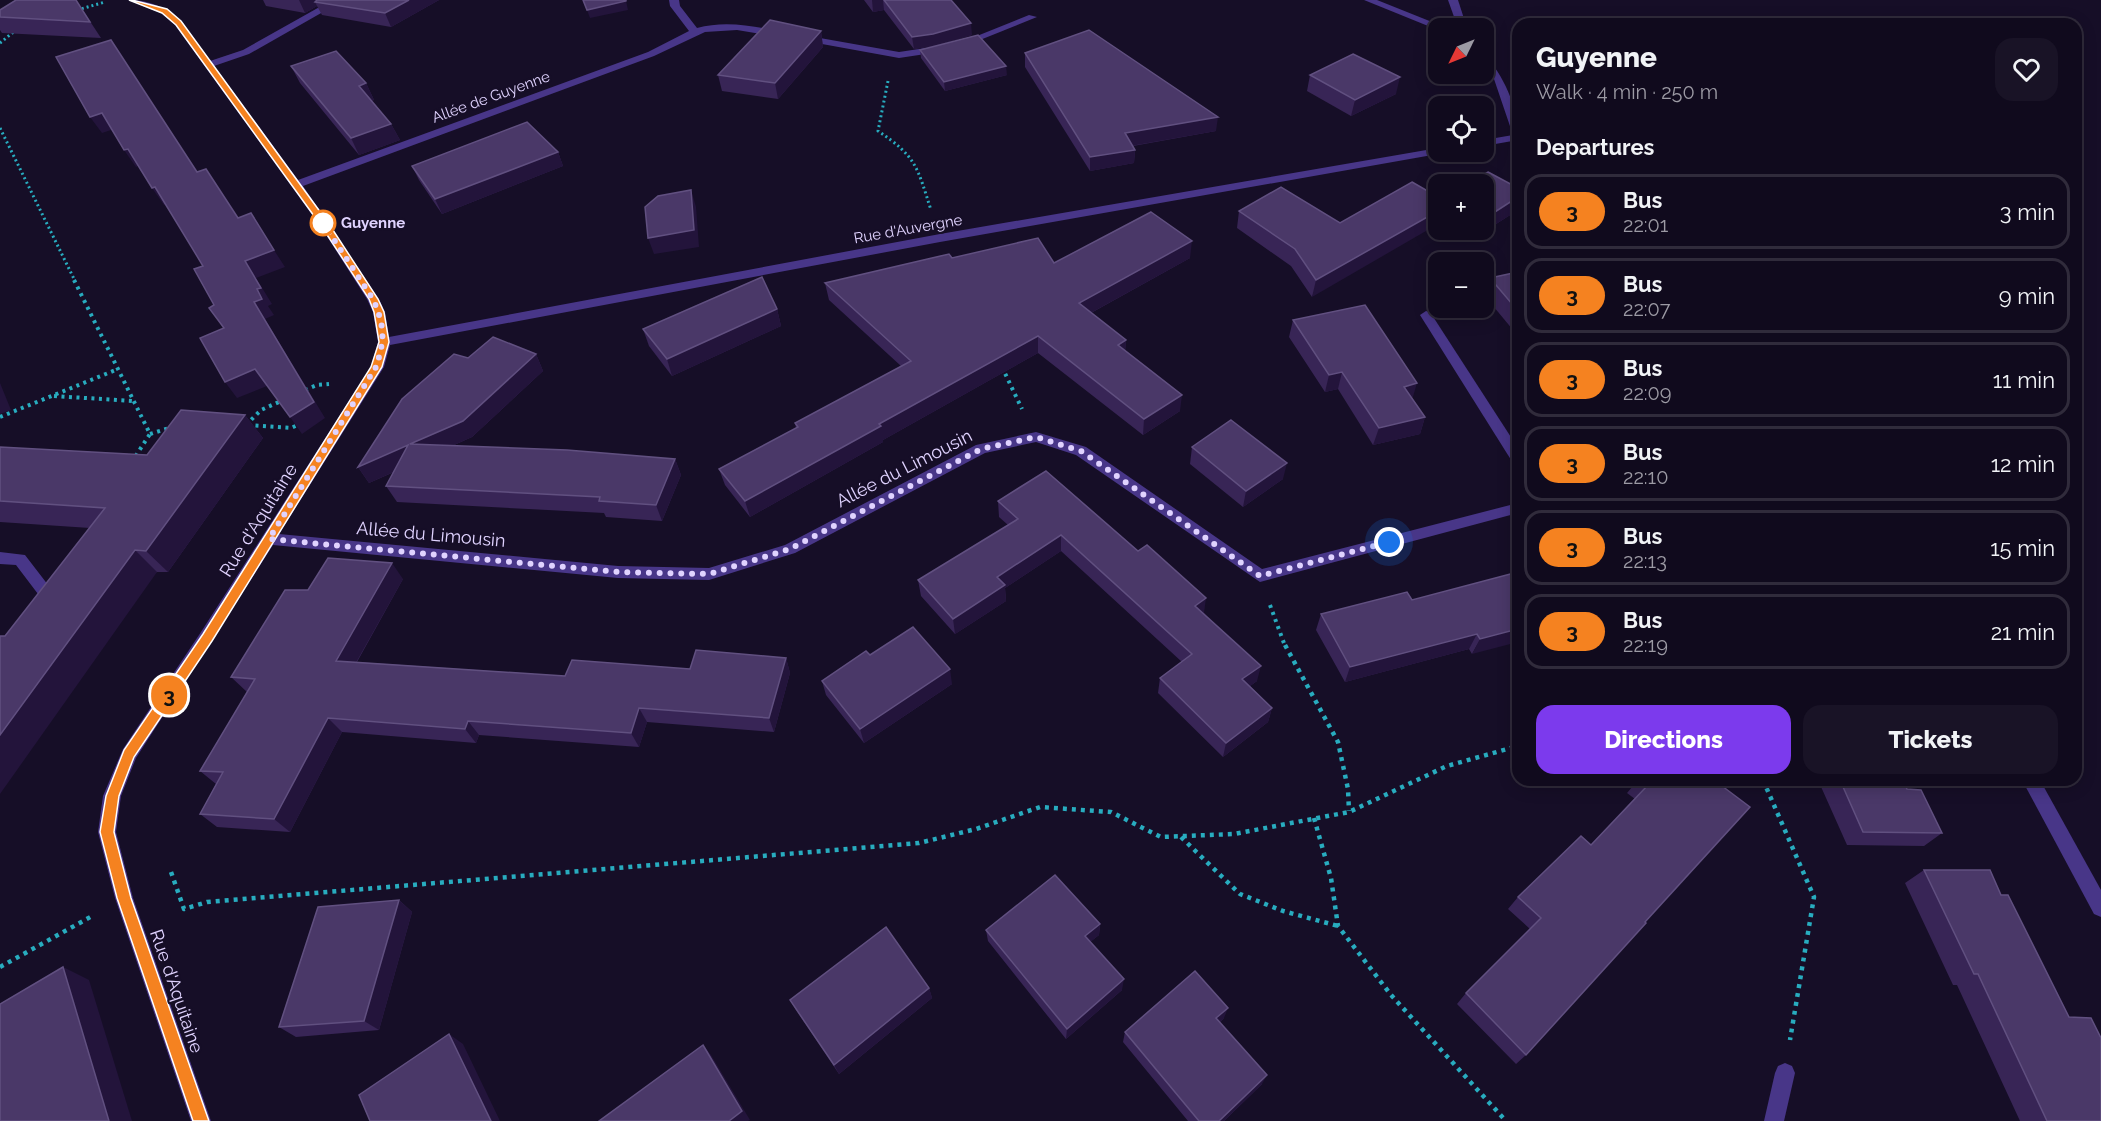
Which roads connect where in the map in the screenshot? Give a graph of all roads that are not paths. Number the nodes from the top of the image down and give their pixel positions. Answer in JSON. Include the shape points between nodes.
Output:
{"nodes":[{"id":1,"x":133,"y":0,"type":"edge"},
{"id":2,"x":339,"y":0,"type":"edge"},
{"id":3,"x":674,"y":0,"type":"edge"},
{"id":4,"x":1369,"y":0,"type":"edge"},
{"id":5,"x":1454,"y":0,"type":"edge"},
{"id":6,"x":1032,"y":17,"type":"dead end"},
{"id":7,"x":1460,"y":18,"type":"edge"},
{"id":8,"x":1428,"y":22,"type":"edge"},
{"id":9,"x":695,"y":32,"type":"junction"},
{"id":10,"x":210,"y":64,"type":"junction"},
{"id":11,"x":1494,"y":73,"type":"edge"},
{"id":12,"x":1512,"y":118,"type":"edge"},
{"id":13,"x":1512,"y":137,"type":"edge"},
{"id":14,"x":1494,"y":141,"type":"edge"},
{"id":15,"x":1428,"y":153,"type":"edge"},
{"id":16,"x":295,"y":185,"type":"junction"},
{"id":17,"x":1426,"y":315,"type":"dead end"},
{"id":18,"x":384,"y":342,"type":"junction"},
{"id":19,"x":1512,"y":450,"type":"edge"},
{"id":20,"x":1512,"y":510,"type":"edge"},
{"id":21,"x":269,"y":539,"type":"junction"},
{"id":22,"x":0,"y":558,"type":"edge"},
{"id":23,"x":33,"y":612,"type":"edge"},
{"id":24,"x":2034,"y":786,"type":"edge"},
{"id":25,"x":2101,"y":908,"type":"edge"},
{"id":26,"x":1785,"y":1073,"type":"road end"},
{"id":27,"x":201,"y":1121,"type":"edge"},
{"id":28,"x":1774,"y":1121,"type":"edge"}],
"edges":[{"from":1,"to":10,"type":"street","name":"Rue d'Aquitaine","via":[[164,11]]},
{"from":2,"to":10,"type":"street","via":[[246,52]]},
{"from":3,"to":9,"type":"street"},
{"from":4,"to":8,"type":"street"},
{"from":5,"to":7,"type":"street"},
{"from":6,"to":9,"type":"street","name":"Allée de Guyenne","via":[[975,41],[910,55],[747,28]]},
{"from":9,"to":16,"type":"street","name":"Allée de Guyenne","via":[[651,54]]},
{"from":10,"to":16,"type":"street","name":"Rue d'Aquitaine"},
{"from":11,"to":12,"type":"street"},
{"from":13,"to":14,"type":"street"},
{"from":15,"to":18,"type":"street","name":"Rue d'Auvergne","via":[[940,238]]},
{"from":16,"to":18,"type":"street","name":"Rue d'Aquitaine","via":[[373,299]]},
{"from":17,"to":19,"type":"street"},
{"from":18,"to":21,"type":"street","name":"Rue d'Aquitaine","via":[[376,367]]},
{"from":20,"to":21,"type":"street","name":"Allée du Limousin","via":[[1260,576],[1081,451],[1036,437],[981,449],[790,549],[709,574],[618,572]]},
{"from":21,"to":27,"type":"street","name":"Rue d'Aquitaine","via":[[129,754],[112,796],[107,832],[124,898]]},
{"from":22,"to":23,"type":"street","via":[[21,559],[47,594]]},
{"from":24,"to":25,"type":"street"},
{"from":26,"to":28,"type":"street"}]}
